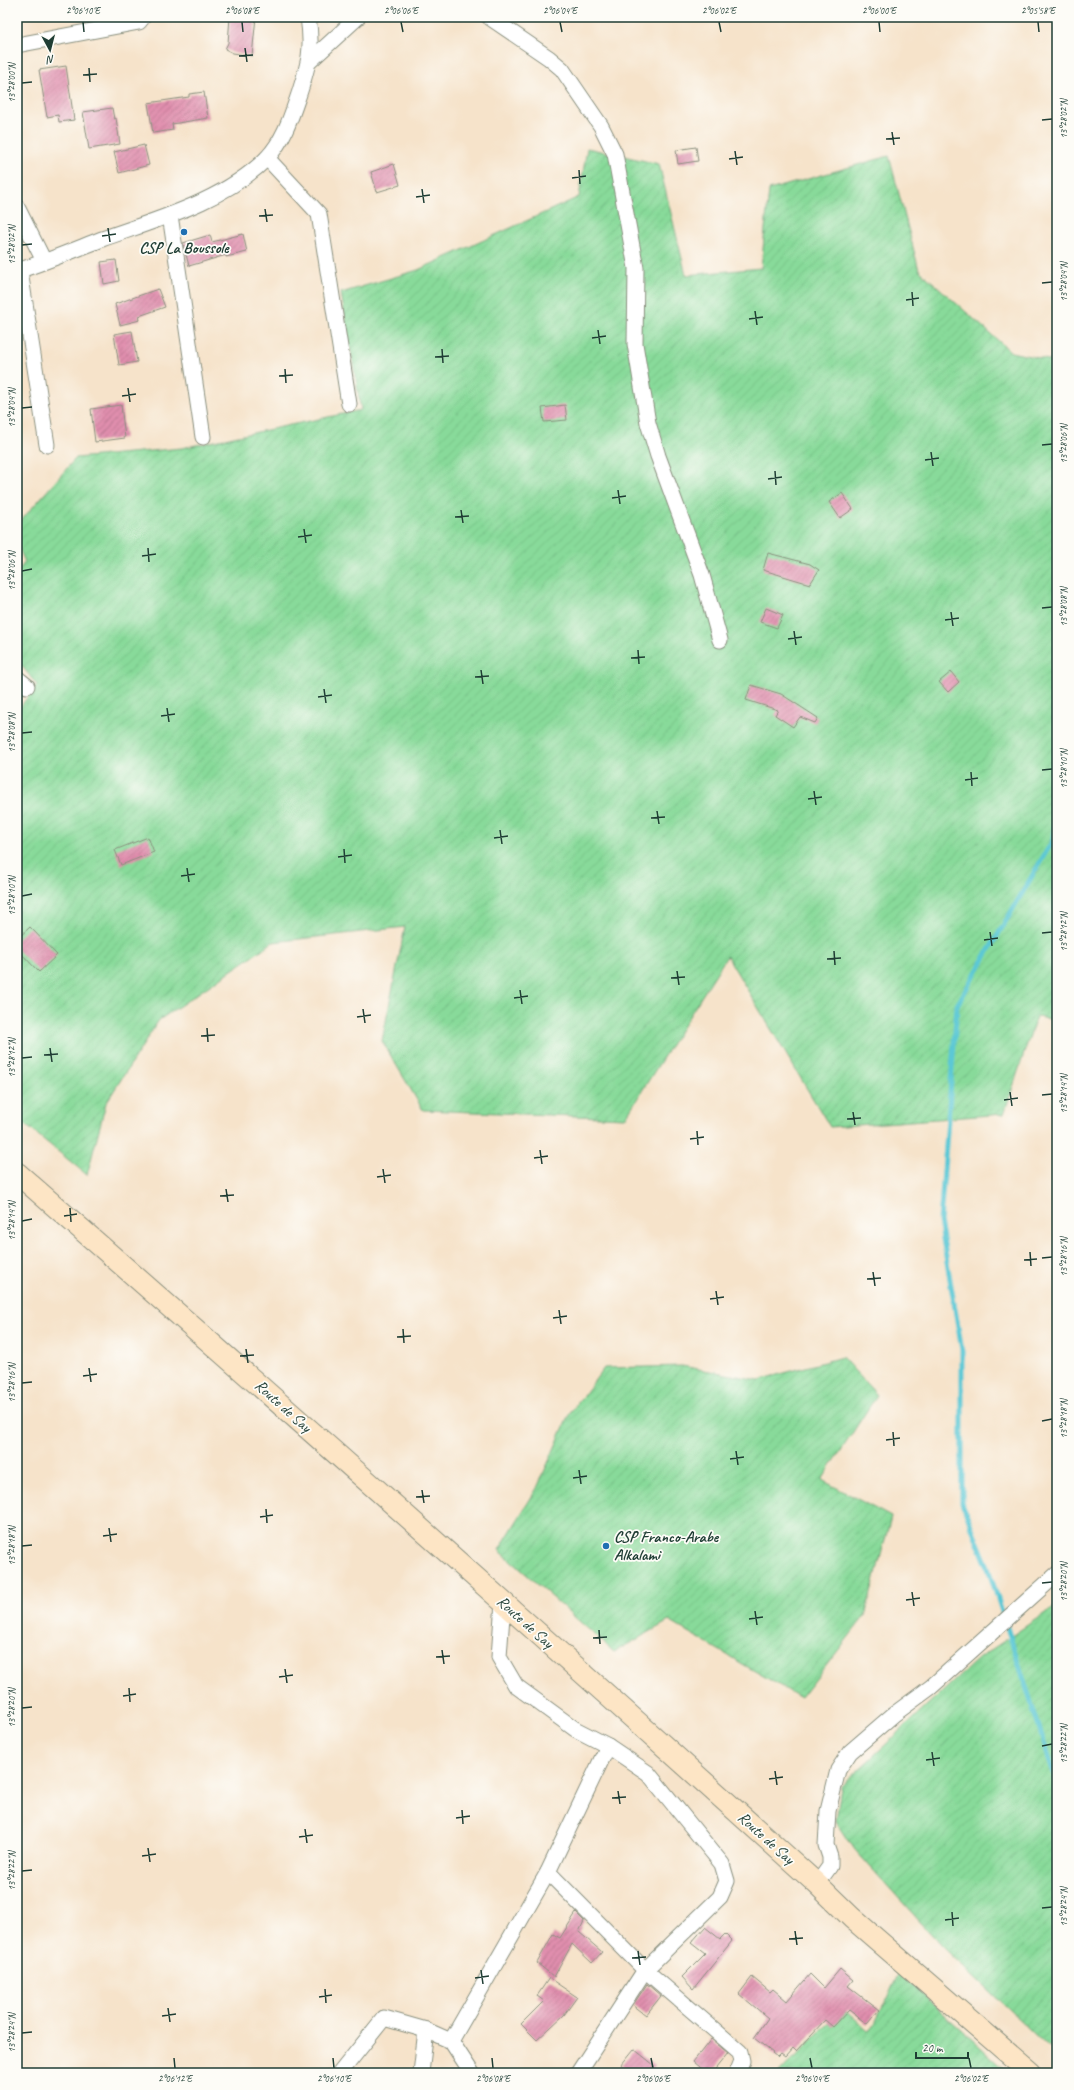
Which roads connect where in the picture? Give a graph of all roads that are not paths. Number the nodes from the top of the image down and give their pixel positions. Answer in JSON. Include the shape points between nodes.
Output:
{"nodes":[{"id":1,"x":143,"y":17,"type":"edge"},
{"id":2,"x":308,"y":17,"type":"edge"},
{"id":3,"x":358,"y":17,"type":"edge"},
{"id":4,"x":489,"y":17,"type":"edge"},
{"id":5,"x":17,"y":45,"type":"edge"},
{"id":6,"x":310,"y":61,"type":"junction"},
{"id":7,"x":267,"y":158,"type":"junction"},
{"id":8,"x":17,"y":207,"type":"edge"},
{"id":9,"x":170,"y":215,"type":"junction"},
{"id":10,"x":44,"y":261,"type":"junction"},
{"id":11,"x":18,"y":271,"type":"edge"},
{"id":12,"x":349,"y":404,"type":"dead end"},
{"id":13,"x":203,"y":437,"type":"dead end"},
{"id":14,"x":46,"y":445,"type":"dead end"},
{"id":15,"x":720,"y":640,"type":"dead end"},
{"id":16,"x":17,"y":1173,"type":"edge"},
{"id":17,"x":1057,"y":1574,"type":"edge"},
{"id":18,"x":503,"y":1602,"type":"junction"},
{"id":19,"x":608,"y":1746,"type":"junction"},
{"id":20,"x":548,"y":1872,"type":"junction"},
{"id":21,"x":816,"y":1884,"type":"junction"},
{"id":22,"x":645,"y":1970,"type":"junction"},
{"id":23,"x":426,"y":2030,"type":"junction"},
{"id":24,"x":451,"y":2040,"type":"junction"},
{"id":25,"x":1026,"y":2069,"type":"edge"},
{"id":26,"x":340,"y":2073,"type":"edge"},
{"id":27,"x":421,"y":2073,"type":"edge"},
{"id":28,"x":472,"y":2073,"type":"edge"},
{"id":29,"x":578,"y":2073,"type":"edge"},
{"id":30,"x":737,"y":2073,"type":"edge"}],
"edges":[{"from":1,"to":5,"type":"street","via":[[139,22]]},
{"from":2,"to":6,"type":"street","via":[[311,36]]},
{"from":3,"to":6,"type":"street"},
{"from":4,"to":15,"type":"street","via":[[562,69],[601,126],[615,154],[636,268],[635,344],[647,417],[658,456],[702,575]]},
{"from":6,"to":7,"type":"street","via":[[287,128]]},
{"from":7,"to":9,"type":"street","via":[[248,174],[213,196]]},
{"from":7,"to":12,"type":"street","via":[[319,214]]},
{"from":8,"to":10,"type":"street"},
{"from":9,"to":10,"type":"street"},
{"from":9,"to":13,"type":"street"},
{"from":10,"to":11,"type":"street"},
{"from":11,"to":14,"type":"street"},
{"from":16,"to":18,"type":"main road","name":"Route de Say","via":[[204,1335]]},
{"from":17,"to":21,"type":"street","via":[[931,1687],[850,1752],[838,1770],[828,1811],[826,1845],[830,1866]]},
{"from":18,"to":19,"type":"street","via":[[499,1657],[516,1686],[575,1729]]},
{"from":18,"to":21,"type":"main road","name":"Route de Say"},
{"from":19,"to":20,"type":"street"},
{"from":19,"to":22,"type":"street","via":[[648,1773],[722,1864],[727,1881],[720,1897]]},
{"from":20,"to":22,"type":"street"},
{"from":20,"to":24,"type":"street"},
{"from":21,"to":25,"type":"main road","name":"Route de Say"},
{"from":22,"to":29,"type":"street"},
{"from":22,"to":30,"type":"street","via":[[740,2052],[742,2061]]},
{"from":23,"to":24,"type":"street"},
{"from":23,"to":26,"type":"street","via":[[384,2018]]},
{"from":23,"to":27,"type":"street"},
{"from":24,"to":28,"type":"street"}]}
